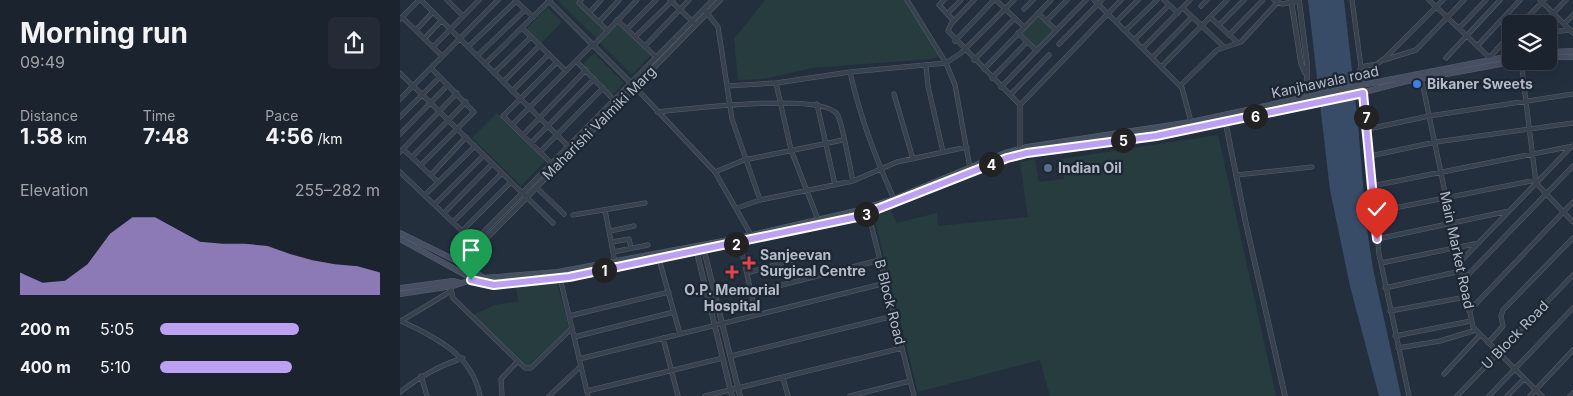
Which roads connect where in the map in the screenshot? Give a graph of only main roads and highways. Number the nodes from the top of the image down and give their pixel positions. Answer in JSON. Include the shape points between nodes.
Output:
{"nodes":[{"id":1,"x":1573,"y":51,"type":"edge"},
{"id":2,"x":1557,"y":52,"type":"edge"},
{"id":3,"x":1502,"y":57,"type":"edge"},
{"id":4,"x":1573,"y":57,"type":"edge"},
{"id":5,"x":1557,"y":58,"type":"edge"},
{"id":6,"x":1502,"y":63,"type":"edge"},
{"id":7,"x":1421,"y":76,"type":"junction"},
{"id":8,"x":1058,"y":146,"type":"junction"},
{"id":9,"x":867,"y":210,"type":"junction"},
{"id":10,"x":400,"y":233,"type":"edge"},
{"id":11,"x":400,"y":240,"type":"edge"},
{"id":12,"x":703,"y":247,"type":"junction"},
{"id":13,"x":696,"y":249,"type":"junction"},
{"id":14,"x":474,"y":273,"type":"junction"},
{"id":15,"x":471,"y":280,"type":"junction"},
{"id":16,"x":450,"y":286,"type":"junction"},
{"id":17,"x":400,"y":288,"type":"edge"},
{"id":18,"x":400,"y":294,"type":"edge"}],
"edges":[{"from":1,"to":2,"type":"main road"},
{"from":3,"to":7,"type":"main road","name":"Kanjhawala road"},
{"from":4,"to":5,"type":"main road"},
{"from":6,"to":7,"type":"main road","name":"Kanjhawala road"},
{"from":7,"to":8,"type":"main road","name":"Kanjhawala road"},
{"from":7,"to":8,"type":"main road","name":"Kanjhawala road","via":[[1318,104],[1156,136]]},
{"from":8,"to":9,"type":"main road","name":"Kanjhawala road","via":[[1007,158]]},
{"from":8,"to":9,"type":"main road","name":"Kanjhawala road","via":[[1005,153]]},
{"from":9,"to":12,"type":"main road","name":"Kanjhawala road"},
{"from":9,"to":12,"type":"main road","name":"Kanjhawala road","via":[[821,225],[740,243]]},
{"from":10,"to":14,"type":"main road","via":[[459,262]]},
{"from":11,"to":15,"type":"main road","via":[[455,267]]},
{"from":12,"to":13,"type":"main road","name":"Kanjhawala road"},
{"from":13,"to":14,"type":"main road","name":"Kanjhawala road","via":[[558,272],[489,279]]},
{"from":13,"to":15,"type":"main road","name":"Kanjhawala road","via":[[560,278],[494,285]]},
{"from":14,"to":15,"type":"main road"},
{"from":15,"to":16,"type":"main road"},
{"from":16,"to":17,"type":"main road"},
{"from":16,"to":18,"type":"main road"}]}
